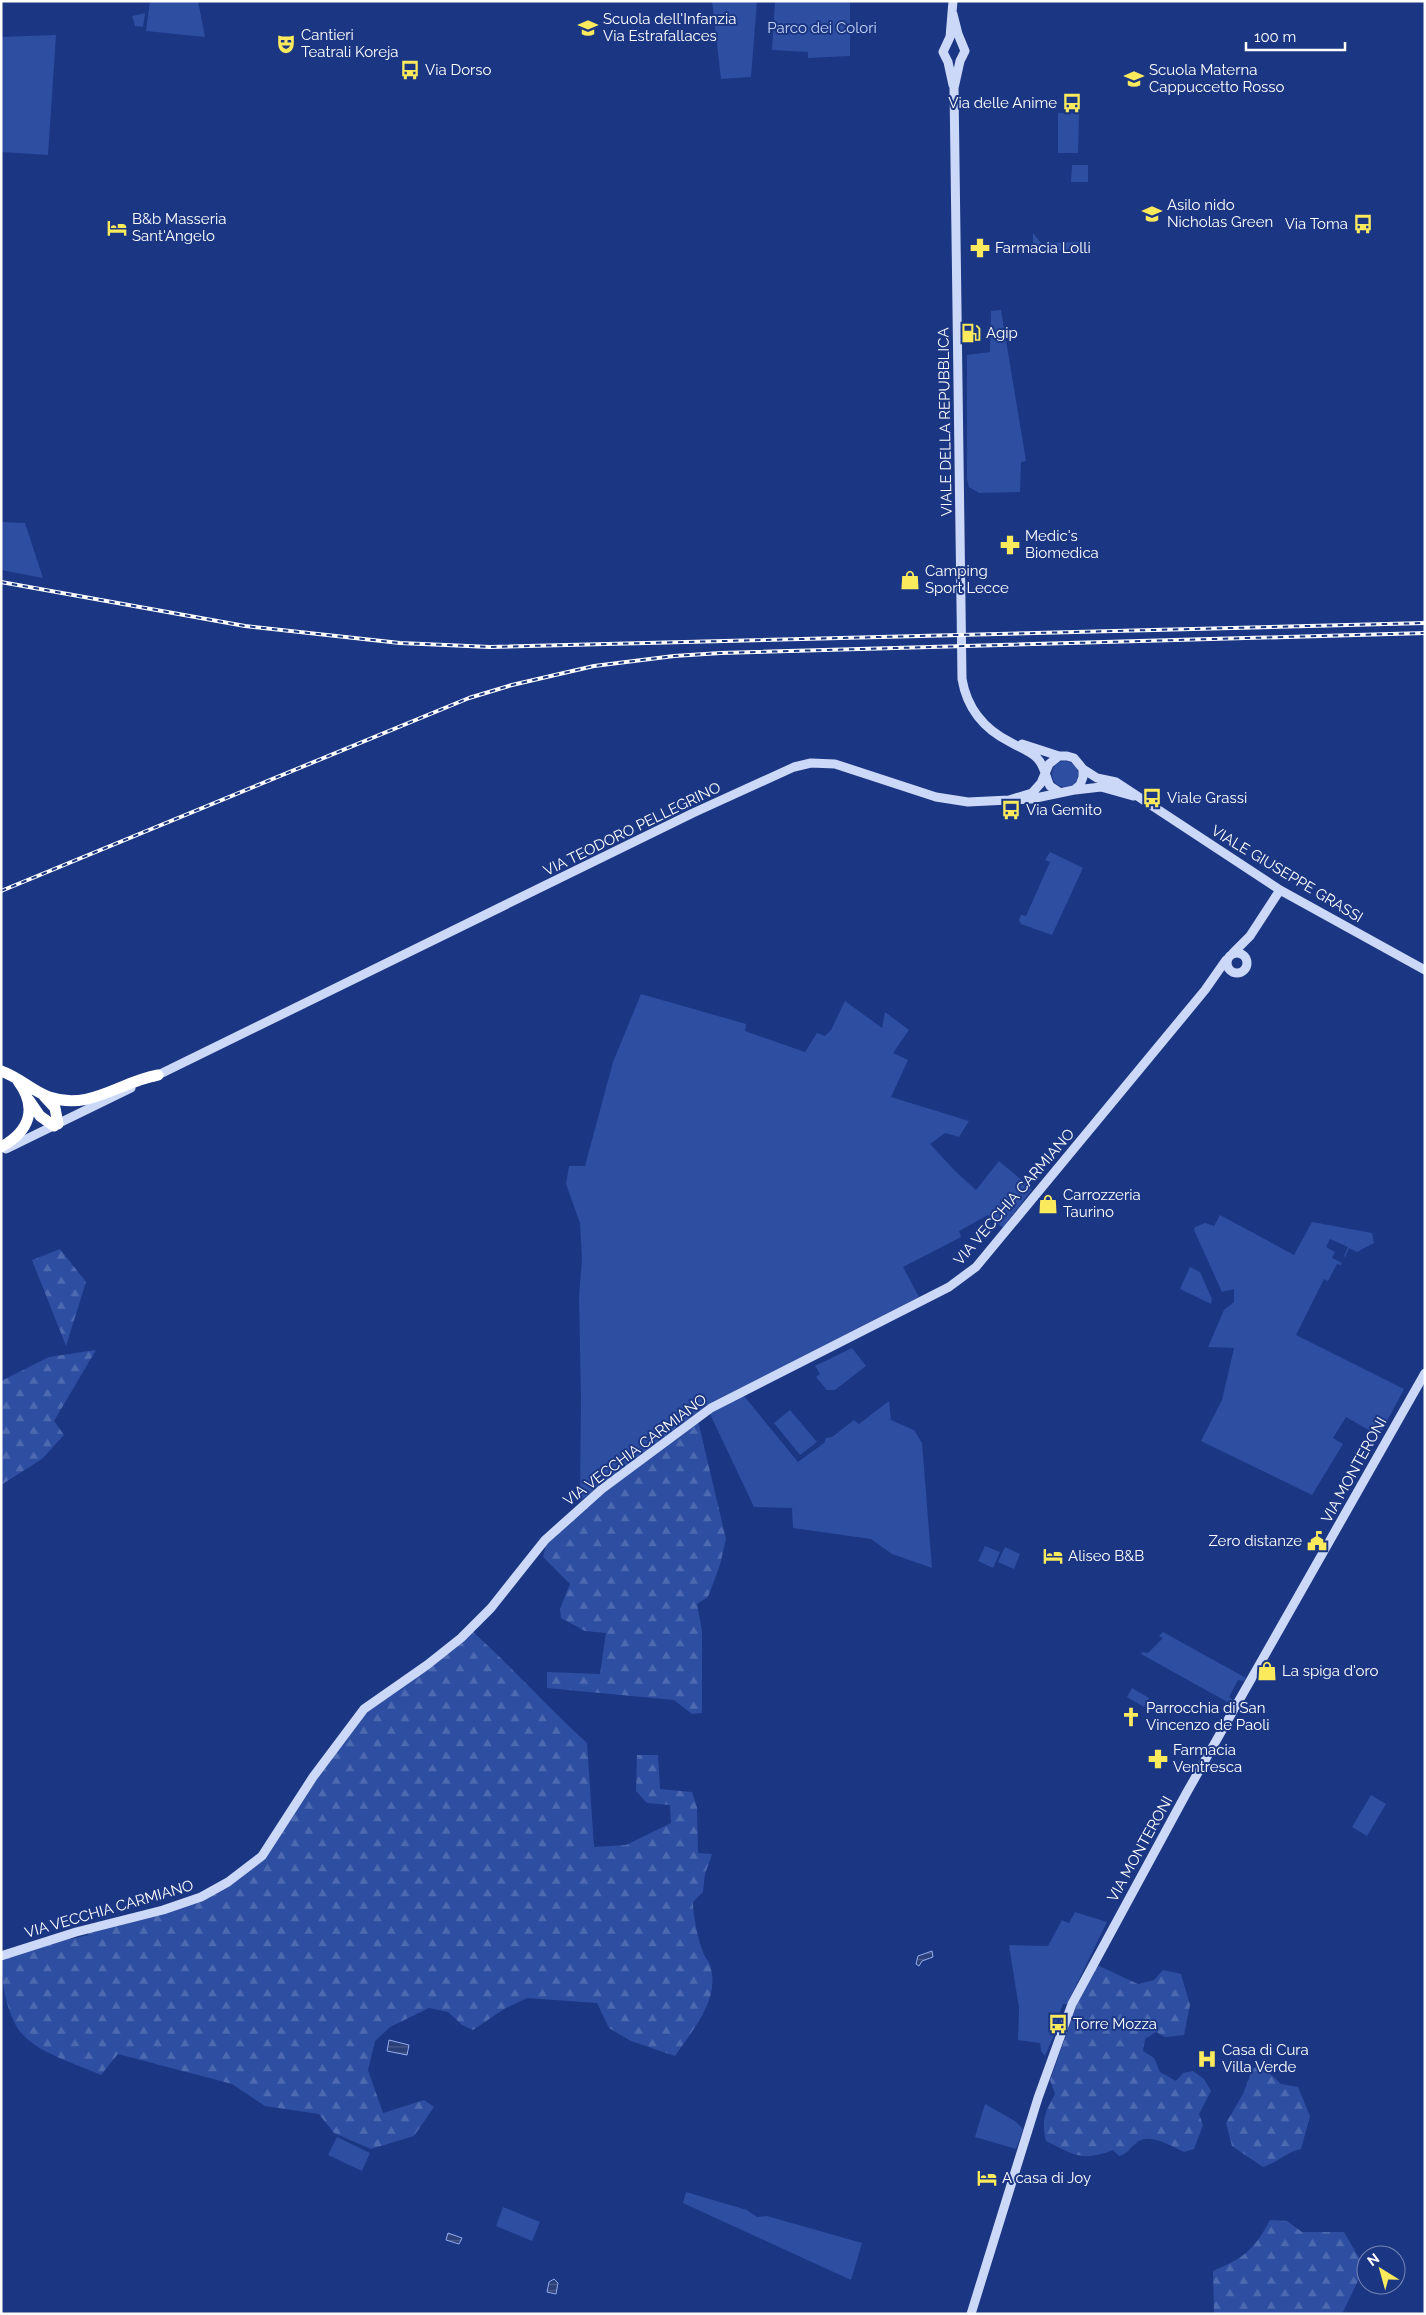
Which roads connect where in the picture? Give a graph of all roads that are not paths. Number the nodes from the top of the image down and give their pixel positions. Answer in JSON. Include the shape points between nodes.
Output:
{"nodes":[{"id":1,"x":953,"y":1,"type":"edge"},
{"id":2,"x":953,"y":14,"type":"junction"},
{"id":3,"x":948,"y":43,"type":"junction"},
{"id":4,"x":961,"y":44,"type":"junction"},
{"id":5,"x":948,"y":62,"type":"junction"},
{"id":6,"x":960,"y":62,"type":"junction"},
{"id":7,"x":954,"y":88,"type":"junction"},
{"id":8,"x":1005,"y":740,"type":"junction"},
{"id":9,"x":1059,"y":756,"type":"junction"},
{"id":10,"x":1083,"y":770,"type":"junction"},
{"id":11,"x":1046,"y":772,"type":"junction"},
{"id":12,"x":1074,"y":790,"type":"junction"},
{"id":13,"x":1062,"y":793,"type":"junction"},
{"id":14,"x":1137,"y":797,"type":"junction"},
{"id":15,"x":1009,"y":800,"type":"junction"},
{"id":16,"x":1280,"y":890,"type":"junction"},
{"id":17,"x":1250,"y":936,"type":"junction"},
{"id":18,"x":1233,"y":953,"type":"junction"},
{"id":19,"x":1246,"y":958,"type":"junction"},
{"id":20,"x":1226,"y":960,"type":"junction"},
{"id":21,"x":1425,"y":970,"type":"edge"},
{"id":22,"x":1234,"y":973,"type":"junction"},
{"id":23,"x":1206,"y":990,"type":"junction"},
{"id":24,"x":1,"y":1071,"type":"edge"},
{"id":25,"x":158,"y":1076,"type":"junction"},
{"id":26,"x":32,"y":1094,"type":"junction"},
{"id":27,"x":56,"y":1125,"type":"junction"},
{"id":28,"x":1,"y":1146,"type":"edge"},
{"id":29,"x":1,"y":1151,"type":"edge"},
{"id":30,"x":1425,"y":1373,"type":"edge"},
{"id":31,"x":1,"y":1956,"type":"edge"},
{"id":32,"x":971,"y":2314,"type":"edge"}],
"edges":[{"from":1,"to":2,"type":"street","name":"VIALE DELLA REPUBBLICA"},
{"from":2,"to":3,"type":"street","name":"VIALE DELLA REPUBBLICA"},
{"from":2,"to":4,"type":"street","name":"VIALE DELLA REPUBBLICA"},
{"from":3,"to":4,"type":"street","via":[[956,41]]},
{"from":3,"to":5,"type":"street","name":"VIALE DELLA REPUBBLICA","via":[[943,52]]},
{"from":4,"to":6,"type":"street","name":"VIALE DELLA REPUBBLICA","via":[[965,51]]},
{"from":5,"to":6,"type":"street"},
{"from":5,"to":7,"type":"street","name":"VIALE DELLA REPUBBLICA"},
{"from":6,"to":7,"type":"street","name":"VIALE DELLA REPUBBLICA"},
{"from":7,"to":8,"type":"street","name":"VIALE DELLA REPUBBLICA","via":[[962,669],[968,702],[984,724]]},
{"from":8,"to":9,"type":"street","name":"VIALE DELLA REPUBBLICA"},
{"from":8,"to":11,"type":"street","name":"VIALE DELLA REPUBBLICA","via":[[1037,758]]},
{"from":9,"to":10,"type":"street","name":"VIALE GIUSEPPE GRASSI","via":[[1074,758]]},
{"from":9,"to":11,"type":"street","via":[[1049,764]]},
{"from":10,"to":12,"type":"street","via":[[1080,785]]},
{"from":10,"to":14,"type":"street","name":"VIALE GIUSEPPE GRASSI","via":[[1097,778],[1116,782]]},
{"from":11,"to":13,"type":"street","via":[[1050,786]]},
{"from":11,"to":15,"type":"street","via":[[1037,789]]},
{"from":12,"to":13,"type":"street","name":"VIALE GIUSEPPE GRASSI"},
{"from":12,"to":14,"type":"street","name":"VIALE GIUSEPPE GRASSI","via":[[1101,787]]},
{"from":13,"to":15,"type":"street","name":"VIALE GIUSEPPE GRASSI"},
{"from":14,"to":16,"type":"street","name":"VIALE GIUSEPPE GRASSI"},
{"from":15,"to":25,"type":"street","name":"VIA TEODORO PELLEGRINO","via":[[954,801],[835,764],[811,763],[794,767],[693,813]]},
{"from":16,"to":17,"type":"street","name":"VIA VECCHIA CARMIANO"},
{"from":16,"to":21,"type":"street","name":"VIALE GIUSEPPE GRASSI"},
{"from":17,"to":18,"type":"street","name":"VIA VECCHIA CARMIANO"},
{"from":17,"to":19,"type":"street","name":"VIA VECCHIA CARMIANO"},
{"from":18,"to":19,"type":"street"},
{"from":18,"to":20,"type":"street","name":"VIA VECCHIA CARMIANO"},
{"from":19,"to":22,"type":"street","name":"VIA VECCHIA CARMIANO","via":[[1245,970]]},
{"from":20,"to":22,"type":"street","via":[[1228,970]]},
{"from":20,"to":23,"type":"street","name":"VIA VECCHIA CARMIANO"},
{"from":22,"to":23,"type":"street","name":"VIA VECCHIA CARMIANO"},
{"from":23,"to":31,"type":"street","name":"VIA VECCHIA CARMIANO","via":[[970,1273],[891,1318],[711,1408],[583,1505],[545,1540],[491,1608],[461,1638],[364,1709],[313,1776],[274,1840],[255,1861],[201,1898]]},
{"from":24,"to":26,"type":"highway","via":[[16,1077]]},
{"from":25,"to":26,"type":"highway","via":[[82,1101]]},
{"from":25,"to":27,"type":"street","name":"VIA TEODORO PELLEGRINO"},
{"from":26,"to":27,"type":"highway","via":[[40,1116]]},
{"from":26,"to":27,"type":"highway","via":[[55,1108],[59,1118]]},
{"from":26,"to":28,"type":"highway","via":[[25,1128]]},
{"from":27,"to":29,"type":"street","name":"VIA TEODORO PELLEGRINO"},
{"from":30,"to":32,"type":"street","name":"VIA MONTERONI","via":[[1183,1799],[1072,2004],[1038,2098]]}]}
